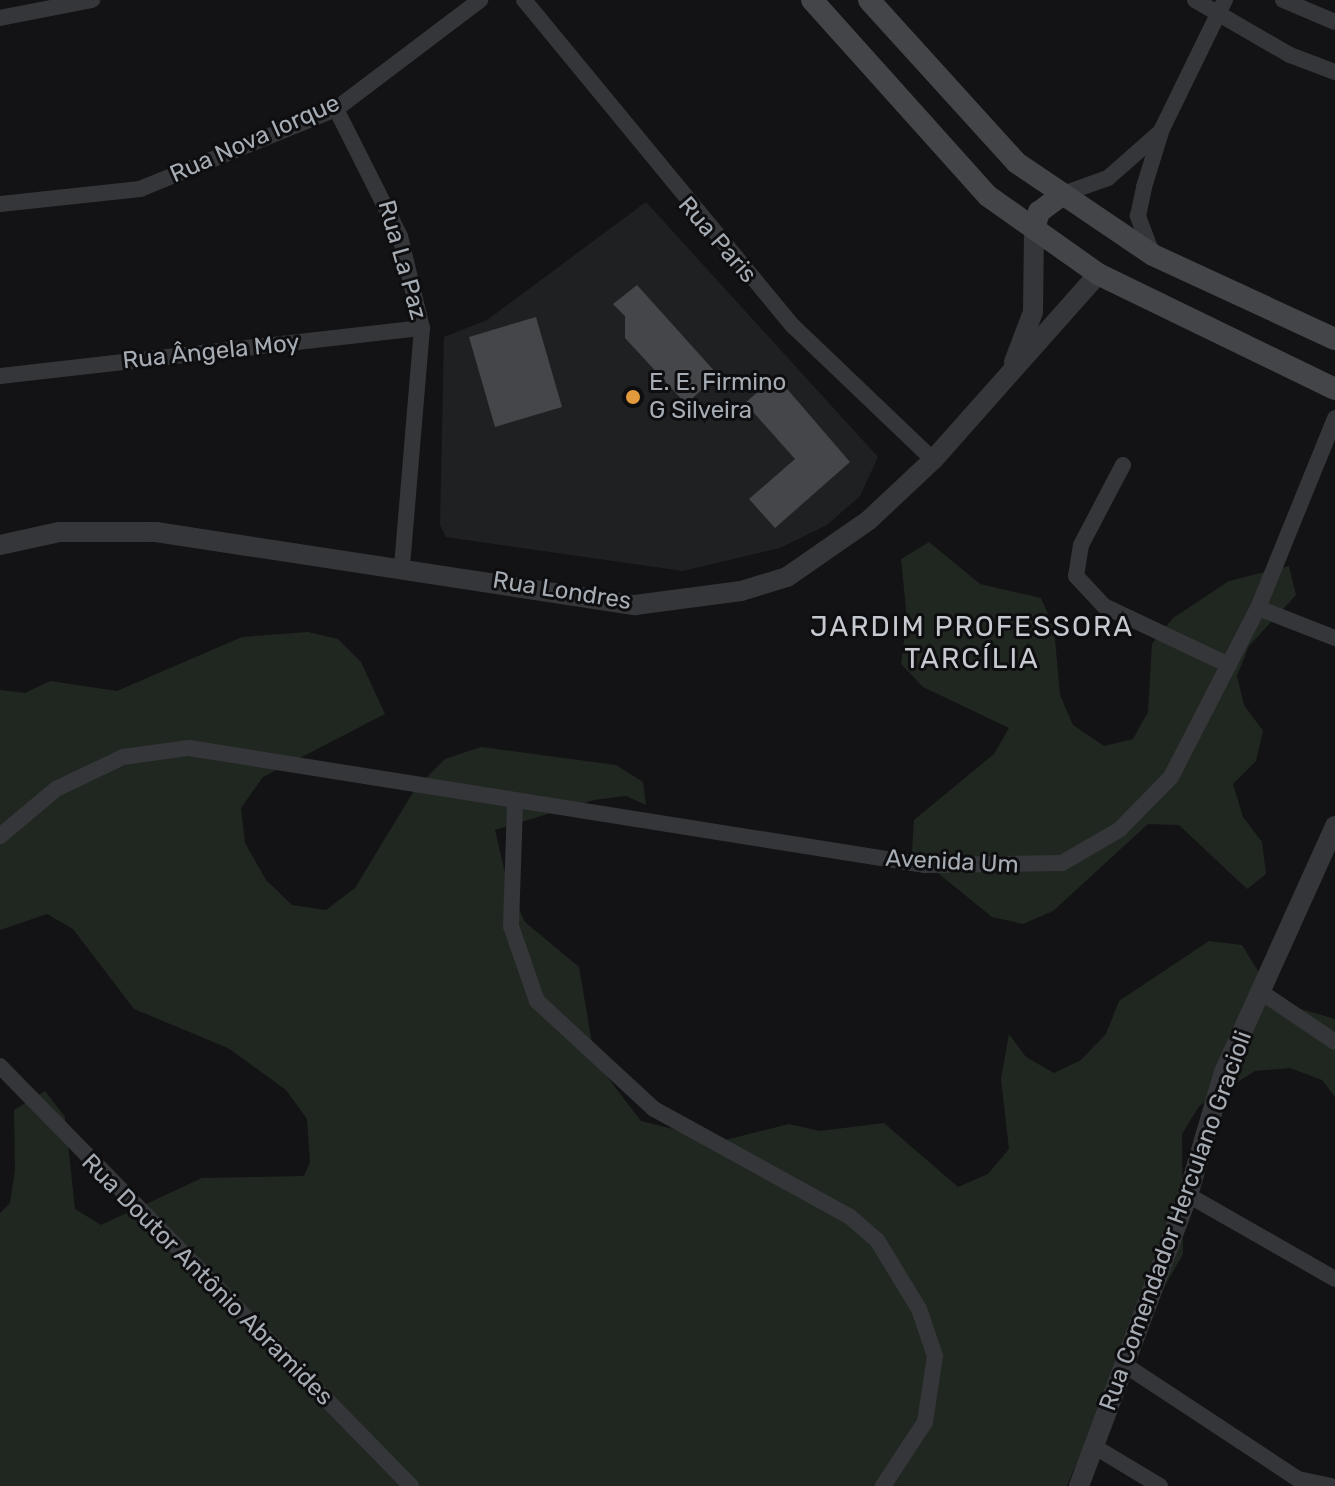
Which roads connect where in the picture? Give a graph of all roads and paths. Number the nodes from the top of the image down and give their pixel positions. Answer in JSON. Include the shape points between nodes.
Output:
{"nodes":[{"id":1,"x":92,"y":0,"type":"edge"},
{"id":2,"x":480,"y":0,"type":"edge"},
{"id":3,"x":524,"y":0,"type":"edge"},
{"id":4,"x":812,"y":0,"type":"edge"},
{"id":5,"x":869,"y":0,"type":"edge"},
{"id":6,"x":1195,"y":0,"type":"edge"},
{"id":7,"x":1283,"y":0,"type":"edge"},
{"id":8,"x":1222,"y":8,"type":"edge"},
{"id":9,"x":0,"y":18,"type":"edge"},
{"id":10,"x":1335,"y":22,"type":"edge"},
{"id":11,"x":1335,"y":72,"type":"edge"},
{"id":12,"x":336,"y":109,"type":"junction"},
{"id":13,"x":1162,"y":129,"type":"junction"},
{"id":14,"x":1063,"y":194,"type":"junction"},
{"id":15,"x":0,"y":204,"type":"edge"},
{"id":16,"x":1034,"y":229,"type":"junction"},
{"id":17,"x":1153,"y":255,"type":"junction"},
{"id":18,"x":1098,"y":274,"type":"junction"},
{"id":19,"x":1142,"y":296,"type":"junction"},
{"id":20,"x":422,"y":328,"type":"junction"},
{"id":21,"x":1335,"y":339,"type":"edge"},
{"id":22,"x":1010,"y":373,"type":"junction"},
{"id":23,"x":0,"y":376,"type":"edge"},
{"id":24,"x":1335,"y":389,"type":"edge"},
{"id":25,"x":1335,"y":418,"type":"edge"},
{"id":26,"x":933,"y":460,"type":"junction"},
{"id":27,"x":1123,"y":465,"type":"dead end"},
{"id":28,"x":0,"y":545,"type":"edge"},
{"id":29,"x":402,"y":565,"type":"junction"},
{"id":30,"x":1258,"y":608,"type":"junction"},
{"id":31,"x":1335,"y":638,"type":"edge"},
{"id":32,"x":1229,"y":665,"type":"junction"},
{"id":33,"x":515,"y":805,"type":"junction"},
{"id":34,"x":1335,"y":826,"type":"edge"},
{"id":35,"x":0,"y":836,"type":"edge"},
{"id":36,"x":1261,"y":992,"type":"junction"},
{"id":37,"x":1335,"y":1042,"type":"edge"},
{"id":38,"x":1,"y":1070,"type":"edge"},
{"id":39,"x":1188,"y":1195,"type":"junction"},
{"id":40,"x":1335,"y":1279,"type":"edge"},
{"id":41,"x":1125,"y":1365,"type":"junction"},
{"id":42,"x":1095,"y":1447,"type":"junction"},
{"id":43,"x":411,"y":1486,"type":"edge"},
{"id":44,"x":883,"y":1486,"type":"edge"},
{"id":45,"x":1079,"y":1486,"type":"edge"},
{"id":46,"x":1160,"y":1486,"type":"edge"},
{"id":47,"x":1330,"y":1486,"type":"edge"}],
"edges":[{"from":1,"to":9,"type":"street"},
{"from":2,"to":12,"type":"street","name":"Rua Nova Iorque"},
{"from":3,"to":26,"type":"street","name":"Rua Paris","via":[[782,315]]},
{"from":4,"to":16,"type":"main road","via":[[988,196]]},
{"from":5,"to":14,"type":"main road","via":[[1017,163]]},
{"from":6,"to":8,"type":"street"},
{"from":7,"to":10,"type":"street"},
{"from":8,"to":11,"type":"street"},
{"from":8,"to":13,"type":"street"},
{"from":12,"to":15,"type":"street","name":"Rua Nova Iorque","via":[[140,189]]},
{"from":12,"to":20,"type":"street","name":"Rua La Paz","via":[[400,236]]},
{"from":13,"to":14,"type":"street","via":[[1108,178]]},
{"from":13,"to":17,"type":"street","via":[[1138,216]]},
{"from":14,"to":16,"type":"main road","via":[[1039,212]]},
{"from":14,"to":17,"type":"main road"},
{"from":16,"to":18,"type":"main road"},
{"from":16,"to":22,"type":"street","via":[[1033,312]]},
{"from":17,"to":19,"type":"main road","via":[[1159,272]]},
{"from":17,"to":21,"type":"main road"},
{"from":18,"to":19,"type":"main road"},
{"from":18,"to":22,"type":"street","name":"Rua Londres"},
{"from":19,"to":24,"type":"main road"},
{"from":20,"to":23,"type":"street","name":"Rua Ângela Moy"},
{"from":20,"to":29,"type":"street","name":"Rua La Paz"},
{"from":22,"to":26,"type":"street","name":"Rua Londres"},
{"from":25,"to":30,"type":"street","name":"Avenida Um"},
{"from":26,"to":29,"type":"street","name":"Rua Londres","via":[[869,520],[787,577],[741,591],[635,605]]},
{"from":27,"to":32,"type":"street","via":[[1081,545],[1076,576],[1104,606]]},
{"from":28,"to":29,"type":"street","name":"Rua Londres","via":[[59,532],[156,532]]},
{"from":30,"to":31,"type":"street"},
{"from":30,"to":32,"type":"street","name":"Avenida Um"},
{"from":32,"to":33,"type":"street","name":"Avenida Um","via":[[1171,777],[1119,830],[1062,863],[924,865]]},
{"from":33,"to":35,"type":"street","name":"Avenida Um","via":[[189,748],[110,763],[56,789]]},
{"from":33,"to":44,"type":"street","via":[[511,926],[537,1001],[654,1109],[849,1216],[877,1240],[919,1309],[935,1356],[925,1422]]},
{"from":34,"to":36,"type":"street","name":"Rua Comendador Herculano Gracioli"},
{"from":36,"to":37,"type":"street"},
{"from":36,"to":39,"type":"street","name":"Rua Comendador Herculano Gracioli","via":[[1224,1072]]},
{"from":38,"to":43,"type":"street","name":"Rua Doutor Antônio Abramides"},
{"from":39,"to":40,"type":"street"},
{"from":39,"to":41,"type":"street","name":"Rua Comendador Herculano Gracioli"},
{"from":41,"to":42,"type":"street","name":"Rua Comendador Herculano Gracioli"},
{"from":41,"to":47,"type":"street","via":[[1298,1479]]},
{"from":42,"to":45,"type":"street","name":"Rua Comendador Herculano Gracioli"},
{"from":42,"to":46,"type":"street"}]}
